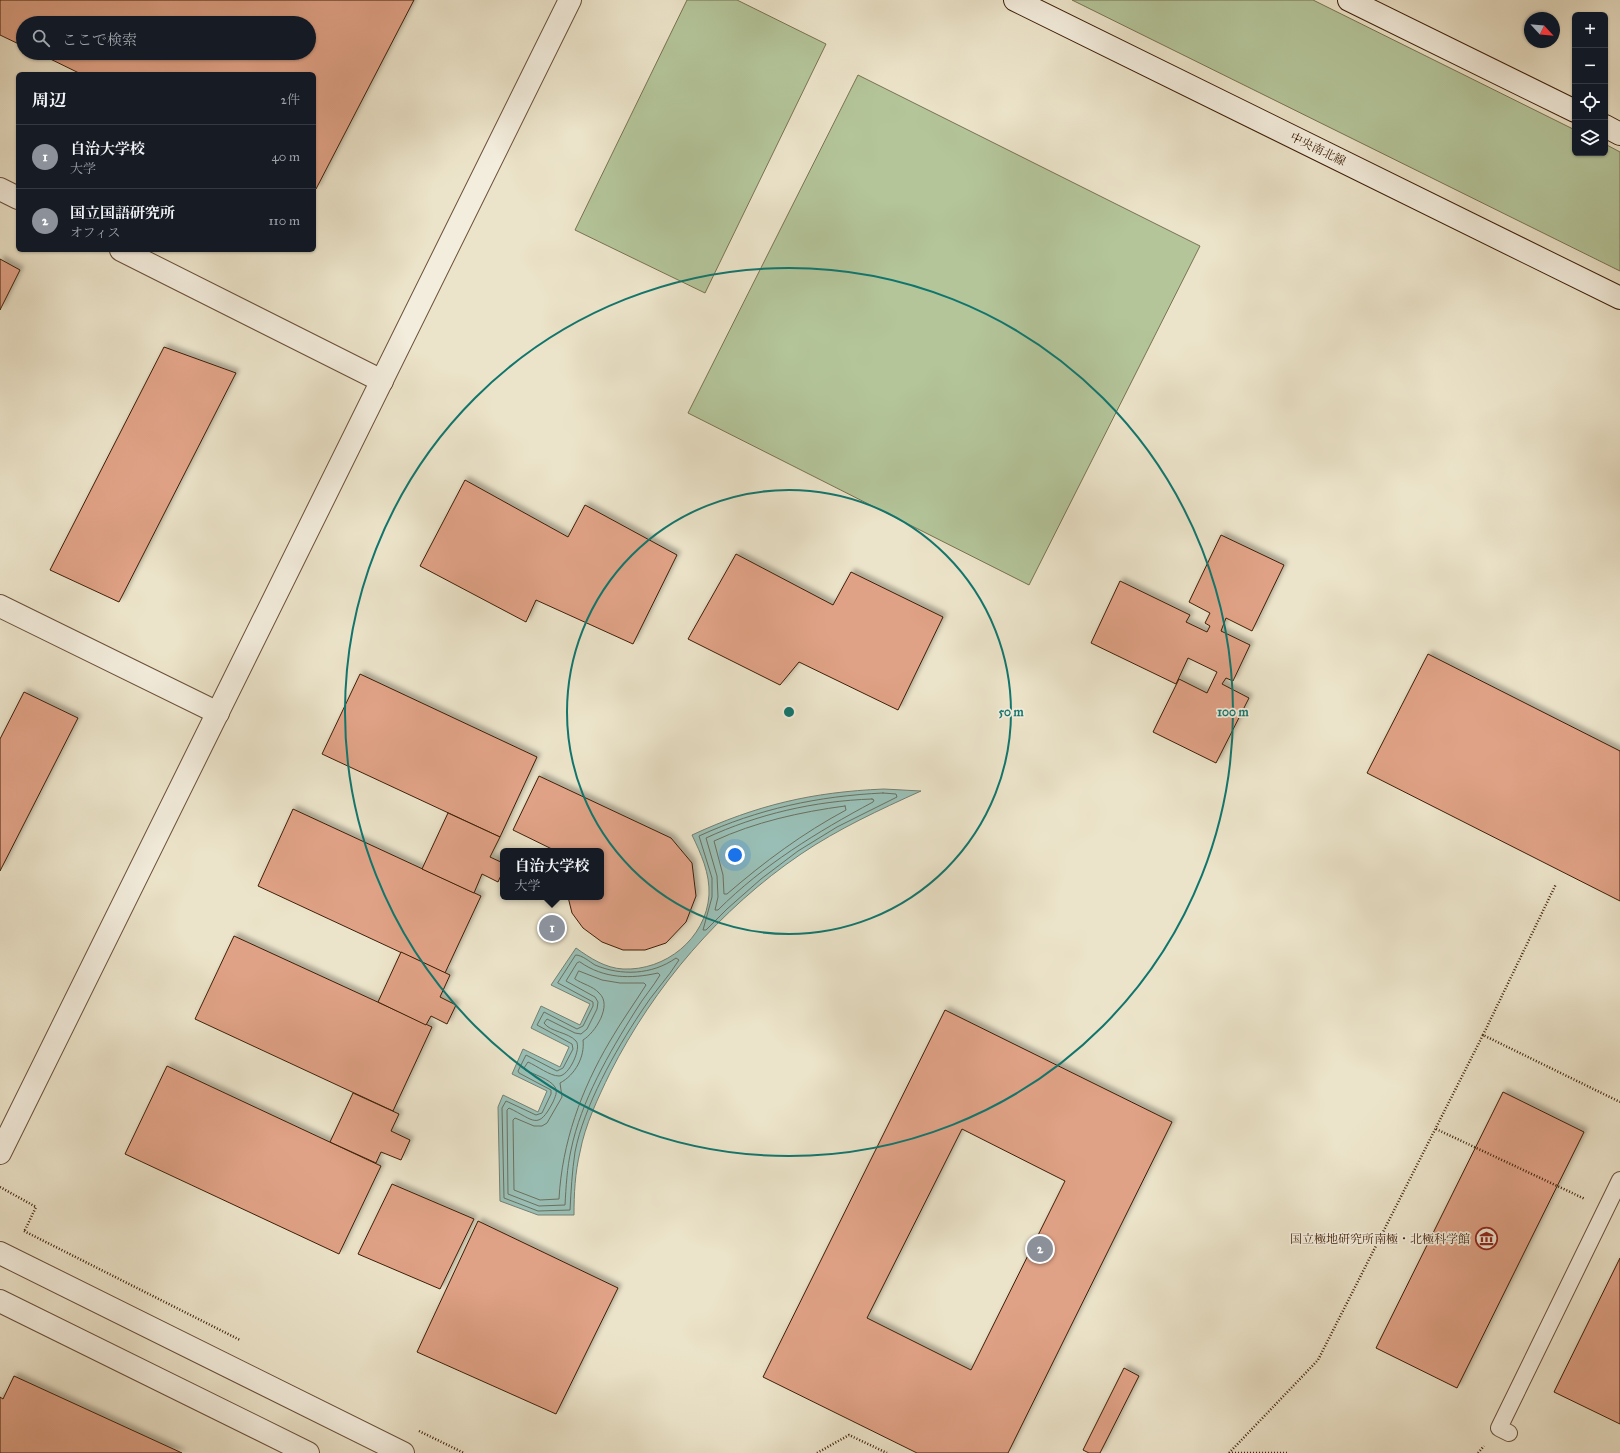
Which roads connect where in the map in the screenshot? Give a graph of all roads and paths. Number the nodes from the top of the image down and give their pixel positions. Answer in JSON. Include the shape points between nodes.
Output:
{"nodes":[{"id":1,"x":570,"y":0,"type":"edge"},
{"id":2,"x":1015,"y":0,"type":"edge"},
{"id":3,"x":1349,"y":0,"type":"edge"},
{"id":4,"x":1572,"y":111,"type":"edge"},
{"id":5,"x":1608,"y":128,"type":"edge"},
{"id":6,"x":1620,"y":134,"type":"edge"},
{"id":7,"x":0,"y":189,"type":"edge"},
{"id":8,"x":16,"y":197,"type":"edge"},
{"id":9,"x":125,"y":252,"type":"edge"},
{"id":10,"x":1620,"y":298,"type":"edge"},
{"id":11,"x":382,"y":381,"type":"junction"},
{"id":12,"x":0,"y":606,"type":"edge"},
{"id":13,"x":218,"y":713,"type":"junction"},
{"id":14,"x":1556,"y":884,"type":"dead end"},
{"id":15,"x":1483,"y":1035,"type":"junction"},
{"id":16,"x":1620,"y":1102,"type":"edge"},
{"id":17,"x":1436,"y":1129,"type":"junction"},
{"id":18,"x":0,"y":1153,"type":"edge"},
{"id":19,"x":1620,"y":1180,"type":"edge"},
{"id":20,"x":0,"y":1187,"type":"edge"},
{"id":21,"x":1606,"y":1209,"type":"junction"},
{"id":22,"x":6,"y":1255,"type":"edge"},
{"id":23,"x":0,"y":1301,"type":"edge"},
{"id":24,"x":1509,"y":1433,"type":"dead end"},
{"id":25,"x":308,"y":1453,"type":"edge"},
{"id":26,"x":403,"y":1453,"type":"edge"},
{"id":27,"x":817,"y":1453,"type":"edge"},
{"id":28,"x":887,"y":1453,"type":"edge"},
{"id":29,"x":1229,"y":1453,"type":"edge"},
{"id":30,"x":1288,"y":1453,"type":"edge"}],
"edges":[{"from":1,"to":11,"type":"street"},
{"from":2,"to":10,"type":"street","name":"中央南北線"},
{"from":3,"to":4,"type":"street"},
{"from":5,"to":6,"type":"street"},
{"from":7,"to":8,"type":"street"},
{"from":9,"to":11,"type":"street"},
{"from":11,"to":13,"type":"street"},
{"from":12,"to":13,"type":"street"},
{"from":13,"to":18,"type":"street"},
{"from":14,"to":15,"type":"path"},
{"from":15,"to":16,"type":"path"},
{"from":15,"to":17,"type":"path"},
{"from":17,"to":21,"type":"path"},
{"from":17,"to":29,"type":"path","via":[[1318,1360]]},
{"from":19,"to":21,"type":"lane"},
{"from":20,"to":22,"type":"path","via":[[36,1206]]},
{"from":21,"to":24,"type":"lane","via":[[1499,1428]]},
{"from":22,"to":26,"type":"street"},
{"from":23,"to":25,"type":"street"},
{"from":27,"to":28,"type":"path","via":[[849,1435]]},
{"from":29,"to":30,"type":"path"}]}
